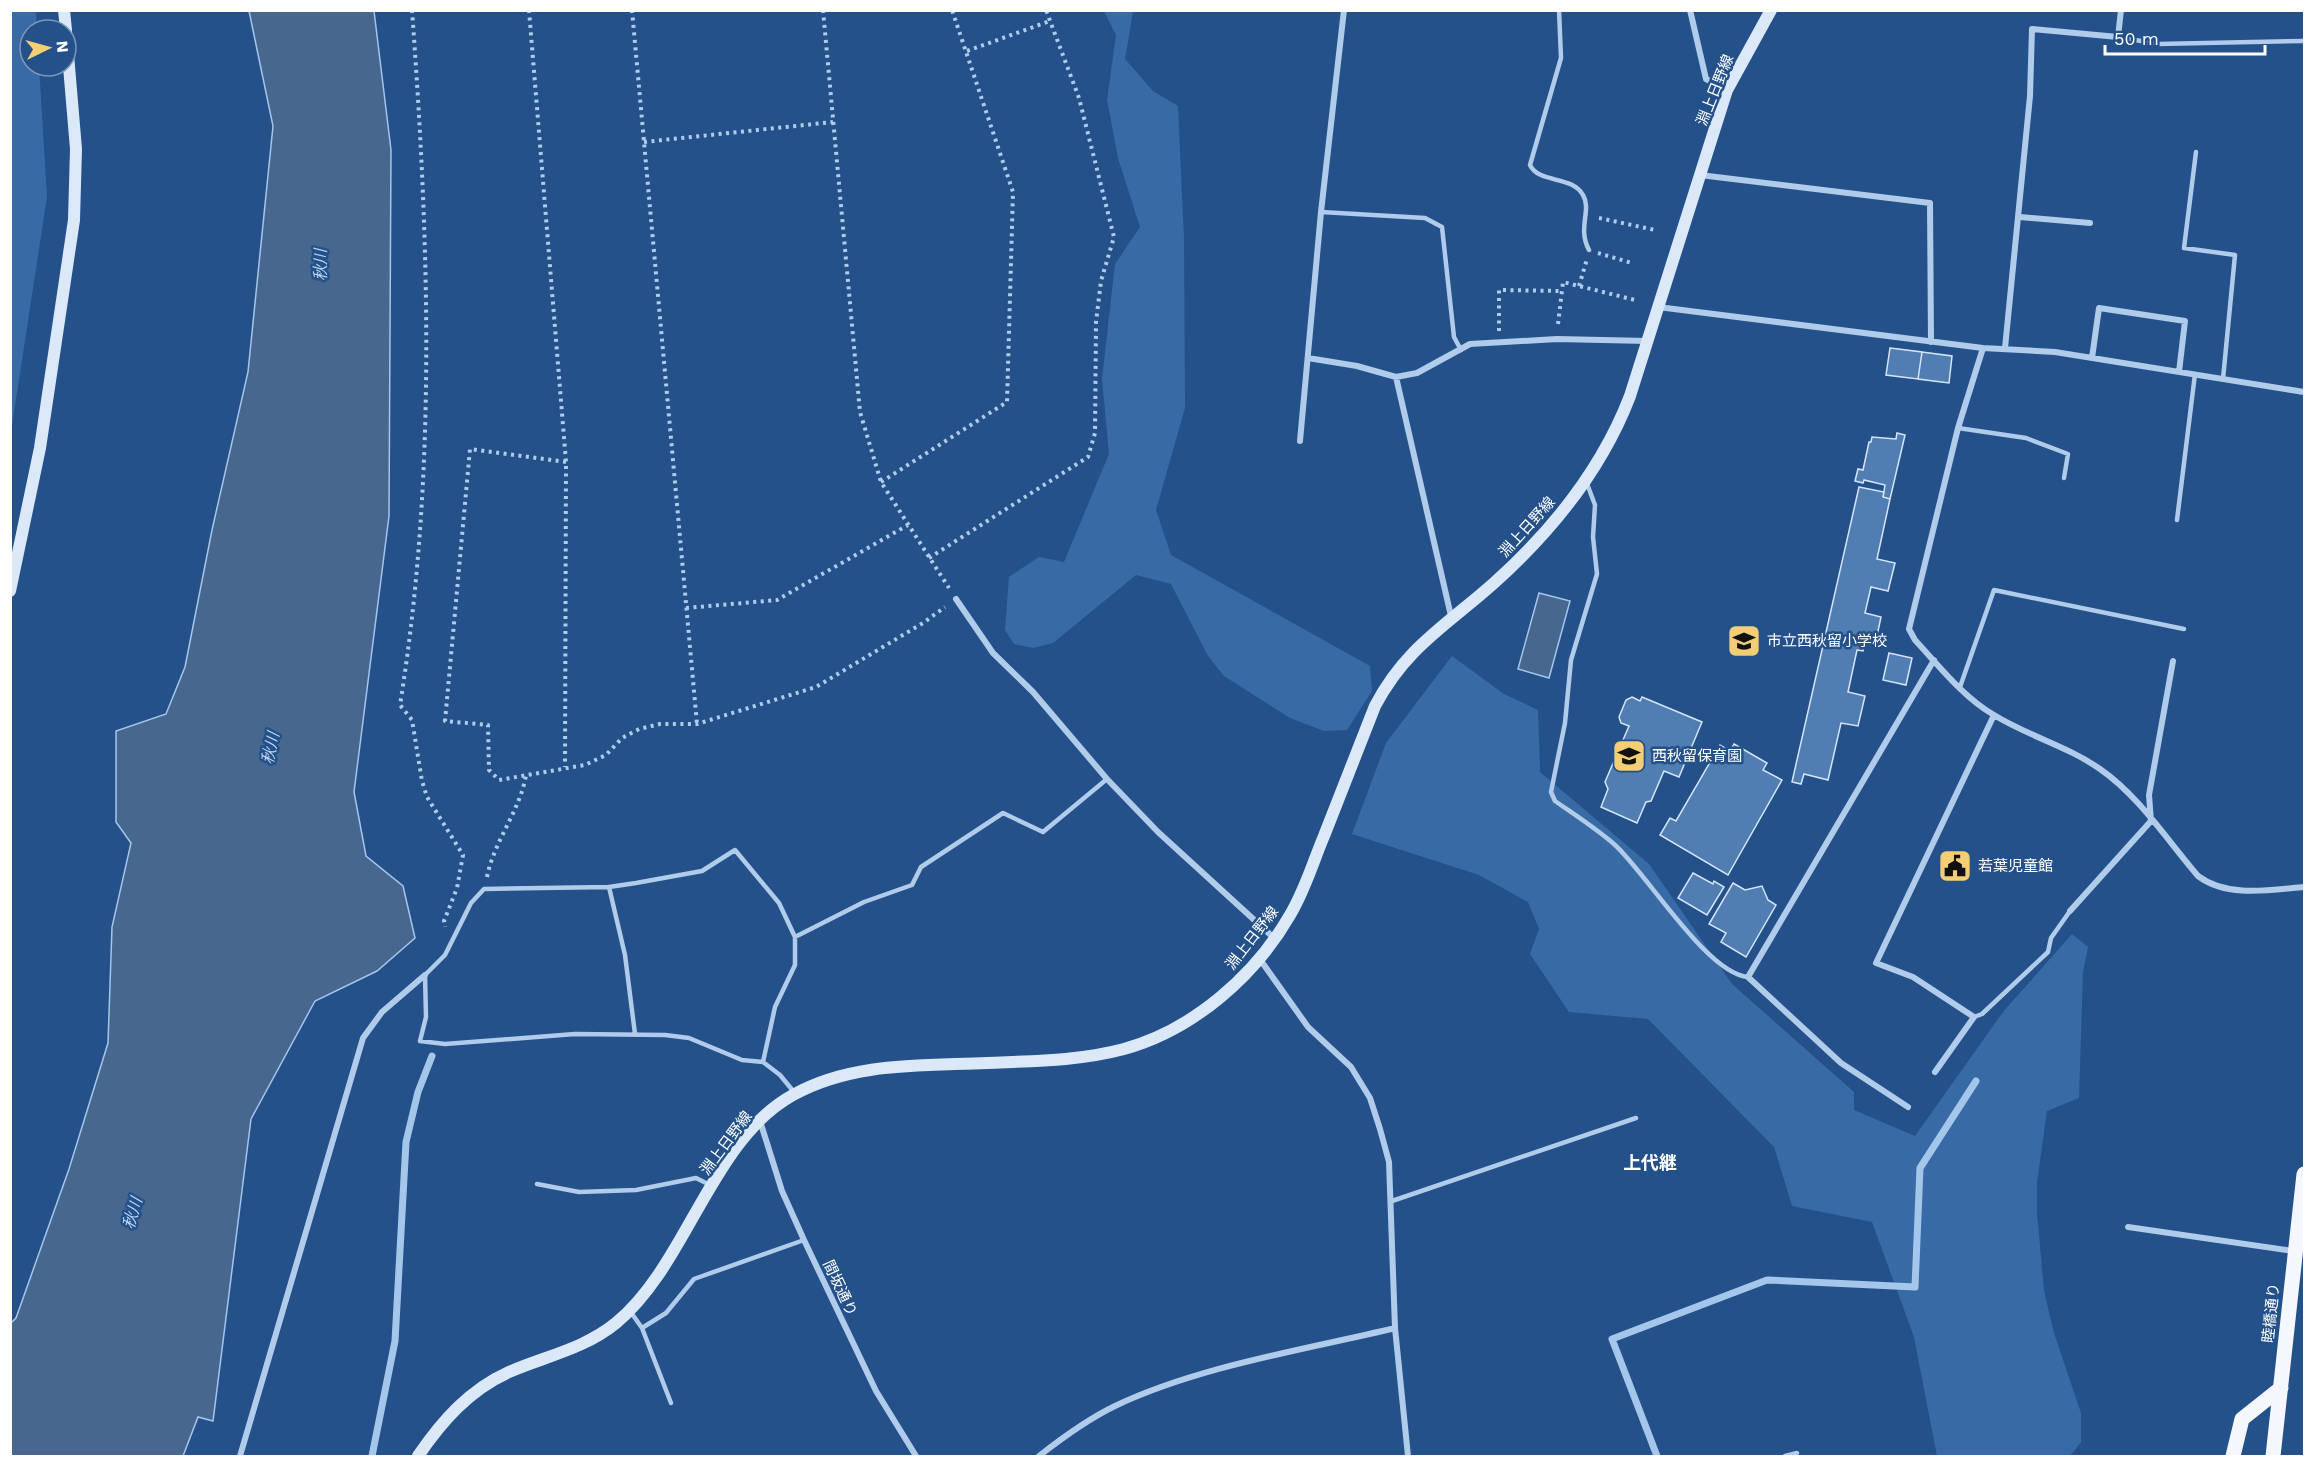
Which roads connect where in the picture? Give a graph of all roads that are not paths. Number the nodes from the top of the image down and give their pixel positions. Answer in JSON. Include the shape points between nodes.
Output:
{"nodes":[{"id":1,"x":1344,"y":10,"type":"edge"},
{"id":2,"x":1560,"y":10,"type":"edge"},
{"id":3,"x":1690,"y":10,"type":"edge"},
{"id":4,"x":1771,"y":10,"type":"edge"},
{"id":5,"x":2121,"y":10,"type":"edge"},
{"id":6,"x":2118,"y":37,"type":"junction"},
{"id":7,"x":2304,"y":41,"type":"edge"},
{"id":8,"x":70,"y":78,"type":"edge"},
{"id":9,"x":1727,"y":90,"type":"junction"},
{"id":10,"x":2196,"y":152,"type":"dead end"},
{"id":11,"x":1699,"y":175,"type":"junction"},
{"id":12,"x":1321,"y":212,"type":"junction"},
{"id":13,"x":2020,"y":217,"type":"junction"},
{"id":14,"x":2090,"y":223,"type":"dead end"},
{"id":15,"x":1589,"y":250,"type":"road end"},
{"id":16,"x":1658,"y":307,"type":"junction"},
{"id":17,"x":1648,"y":341,"type":"junction"},
{"id":18,"x":1931,"y":342,"type":"junction"},
{"id":19,"x":1983,"y":348,"type":"junction"},
{"id":20,"x":2005,"y":348,"type":"junction"},
{"id":21,"x":1461,"y":350,"type":"junction"},
{"id":22,"x":1308,"y":358,"type":"junction"},
{"id":23,"x":2092,"y":358,"type":"junction"},
{"id":24,"x":2179,"y":372,"type":"junction"},
{"id":25,"x":2195,"y":374,"type":"junction"},
{"id":26,"x":1396,"y":377,"type":"junction"},
{"id":27,"x":2223,"y":379,"type":"junction"},
{"id":28,"x":2304,"y":392,"type":"edge"},
{"id":29,"x":1958,"y":428,"type":"junction"},
{"id":30,"x":1300,"y":441,"type":"dead end"},
{"id":31,"x":2064,"y":478,"type":"dead end"},
{"id":32,"x":1586,"y":482,"type":"junction"},
{"id":33,"x":2177,"y":520,"type":"dead end"},
{"id":34,"x":10,"y":591,"type":"edge"},
{"id":35,"x":956,"y":599,"type":"road end"},
{"id":36,"x":1451,"y":616,"type":"junction"},
{"id":37,"x":2184,"y":629,"type":"dead end"},
{"id":38,"x":1934,"y":660,"type":"junction"},
{"id":39,"x":2174,"y":661,"type":"dead end"},
{"id":40,"x":1959,"y":687,"type":"junction"},
{"id":41,"x":1994,"y":716,"type":"junction"},
{"id":42,"x":1107,"y":779,"type":"junction"},
{"id":43,"x":2151,"y":821,"type":"junction"},
{"id":44,"x":609,"y":887,"type":"junction"},
{"id":45,"x":2304,"y":887,"type":"edge"},
{"id":46,"x":2070,"y":911,"type":"joint"},
{"id":47,"x":795,"y":937,"type":"junction"},
{"id":48,"x":1275,"y":938,"type":"junction"},
{"id":49,"x":1259,"y":958,"type":"junction"},
{"id":50,"x":425,"y":975,"type":"junction"},
{"id":51,"x":1748,"y":977,"type":"junction"},
{"id":52,"x":1974,"y":1017,"type":"junction"},
{"id":53,"x":634,"y":1034,"type":"junction"},
{"id":54,"x":763,"y":1062,"type":"junction"},
{"id":55,"x":1935,"y":1072,"type":"dead end"},
{"id":56,"x":795,"y":1093,"type":"junction"},
{"id":57,"x":1908,"y":1107,"type":"dead end"},
{"id":58,"x":1636,"y":1118,"type":"dead end"},
{"id":59,"x":760,"y":1122,"type":"junction"},
{"id":60,"x":2304,"y":1174,"type":"edge"},
{"id":61,"x":537,"y":1184,"type":"dead end"},
{"id":62,"x":712,"y":1186,"type":"junction"},
{"id":63,"x":1392,"y":1201,"type":"junction"},
{"id":64,"x":2128,"y":1227,"type":"dead end"},
{"id":65,"x":804,"y":1240,"type":"junction"},
{"id":66,"x":2296,"y":1251,"type":"junction"},
{"id":67,"x":630,"y":1311,"type":"junction"},
{"id":68,"x":642,"y":1328,"type":"junction"},
{"id":69,"x":1395,"y":1328,"type":"junction"},
{"id":70,"x":2281,"y":1388,"type":"junction"},
{"id":71,"x":671,"y":1403,"type":"dead end"},
{"id":72,"x":1797,"y":1453,"type":"dead end"},
{"id":73,"x":240,"y":1456,"type":"edge"},
{"id":74,"x":418,"y":1456,"type":"edge"},
{"id":75,"x":914,"y":1456,"type":"edge"},
{"id":76,"x":1039,"y":1456,"type":"edge"},
{"id":77,"x":1408,"y":1456,"type":"edge"},
{"id":78,"x":1785,"y":1456,"type":"edge"},
{"id":79,"x":2233,"y":1456,"type":"edge"},
{"id":80,"x":2273,"y":1456,"type":"edge"}],
"edges":[{"from":1,"to":12,"type":"street"},
{"from":2,"to":15,"type":"lane","via":[[1561,58],[1530,165],[1538,175],[1576,187],[1584,195],[1582,230]]},
{"from":3,"to":9,"type":"street","via":[[1706,79]]},
{"from":4,"to":9,"type":"main road","name":"淵上日野線"},
{"from":5,"to":6,"type":"street"},
{"from":6,"to":7,"type":"lane","via":[[2158,44]]},
{"from":6,"to":13,"type":"street","via":[[2032,29]]},
{"from":8,"to":34,"type":"main road","via":[[76,148],[74,220],[41,437]]},
{"from":9,"to":11,"type":"main road","name":"淵上日野線"},
{"from":10,"to":27,"type":"lane","via":[[2184,248],[2235,255]]},
{"from":11,"to":16,"type":"main road","name":"淵上日野線"},
{"from":11,"to":18,"type":"street","via":[[1930,203]]},
{"from":12,"to":21,"type":"lane","via":[[1425,218],[1442,227],[1454,337]]},
{"from":12,"to":22,"type":"street"},
{"from":13,"to":14,"type":"street"},
{"from":13,"to":20,"type":"street"},
{"from":16,"to":17,"type":"main road","name":"淵上日野線"},
{"from":16,"to":18,"type":"street"},
{"from":17,"to":21,"type":"street","via":[[1557,339],[1470,344]]},
{"from":17,"to":32,"type":"main road","name":"淵上日野線","via":[[1622,416]]},
{"from":18,"to":19,"type":"street"},
{"from":19,"to":20,"type":"street"},
{"from":19,"to":29,"type":"street"},
{"from":20,"to":23,"type":"street"},
{"from":21,"to":26,"type":"street","via":[[1417,373]]},
{"from":22,"to":26,"type":"street"},
{"from":22,"to":30,"type":"street"},
{"from":23,"to":24,"type":"street"},
{"from":23,"to":24,"type":"street","via":[[2099,308],[2185,321]]},
{"from":24,"to":25,"type":"street"},
{"from":25,"to":27,"type":"street"},
{"from":25,"to":33,"type":"lane"},
{"from":26,"to":36,"type":"street"},
{"from":27,"to":28,"type":"street"},
{"from":29,"to":31,"type":"lane","via":[[2026,438],[2068,454]]},
{"from":29,"to":38,"type":"street","via":[[1909,629]]},
{"from":32,"to":36,"type":"main road","name":"淵上日野線","via":[[1530,550]]},
{"from":32,"to":51,"type":"lane","via":[[1595,505],[1593,537],[1598,574],[1571,660],[1565,723],[1551,792],[1555,801],[1615,844],[1655,888],[1690,936],[1737,976]]},
{"from":35,"to":42,"type":"street","via":[[993,653],[1033,692]]},
{"from":36,"to":48,"type":"main road","name":"淵上日野線","via":[[1385,686],[1302,892]]},
{"from":37,"to":40,"type":"lane","via":[[1994,590]]},
{"from":38,"to":40,"type":"street"},
{"from":38,"to":51,"type":"street"},
{"from":39,"to":43,"type":"street","via":[[2149,795]]},
{"from":40,"to":41,"type":"street"},
{"from":41,"to":43,"type":"street","via":[[2099,768],[2128,792]]},
{"from":41,"to":52,"type":"street","via":[[1876,963],[1913,977]]},
{"from":42,"to":47,"type":"lane","via":[[1043,832],[1003,813],[921,867],[912,885],[864,902]]},
{"from":42,"to":48,"type":"street","via":[[1158,832]]},
{"from":43,"to":45,"type":"street","via":[[2211,886],[2264,891]]},
{"from":43,"to":46,"type":"street"},
{"from":44,"to":47,"type":"lane","via":[[702,871],[735,850],[779,903]]},
{"from":44,"to":50,"type":"lane","via":[[484,889],[471,903],[448,948]]},
{"from":44,"to":53,"type":"lane","via":[[626,955]]},
{"from":46,"to":52,"type":"lane","via":[[2051,938],[2048,952],[1982,1014]]},
{"from":47,"to":54,"type":"lane","via":[[795,965],[775,1007]]},
{"from":48,"to":49,"type":"main road","name":"淵上日野線"},
{"from":49,"to":56,"type":"main road","name":"淵上日野線","via":[[1207,1008],[1154,1039],[1126,1048],[1067,1060],[881,1068],[837,1076]]},
{"from":49,"to":63,"type":"street","via":[[1308,1027],[1351,1067],[1371,1098],[1389,1162]]},
{"from":50,"to":53,"type":"lane","via":[[426,1017],[420,1041],[445,1044],[575,1034]]},
{"from":50,"to":73,"type":"street","via":[[382,1012],[363,1038]]},
{"from":51,"to":57,"type":"street","via":[[1841,1063]]},
{"from":52,"to":55,"type":"street"},
{"from":53,"to":54,"type":"lane","via":[[689,1038],[742,1060]]},
{"from":54,"to":56,"type":"lane","via":[[780,1074]]},
{"from":56,"to":59,"type":"main road","name":"淵上日野線","via":[[777,1104]]},
{"from":58,"to":63,"type":"lane"},
{"from":59,"to":62,"type":"main road","name":"淵上日野線"},
{"from":59,"to":65,"type":"street","name":"間坂通り","via":[[782,1191]]},
{"from":60,"to":66,"type":"main road","name":"睦橋通り"},
{"from":61,"to":62,"type":"lane","via":[[579,1192],[636,1190],[696,1178]]},
{"from":62,"to":67,"type":"main road","name":"淵上日野線","via":[[651,1285]]},
{"from":63,"to":69,"type":"street"},
{"from":64,"to":66,"type":"street"},
{"from":65,"to":68,"type":"lane","via":[[694,1279],[666,1313]]},
{"from":65,"to":75,"type":"street","name":"間坂通り","via":[[876,1391]]},
{"from":66,"to":70,"type":"main road","name":"睦橋通り"},
{"from":67,"to":68,"type":"lane"},
{"from":67,"to":74,"type":"main road","name":"淵上日野線","via":[[593,1340],[507,1373],[472,1395],[437,1427]]},
{"from":68,"to":71,"type":"lane"},
{"from":69,"to":76,"type":"street","via":[[1174,1383],[1115,1406]]},
{"from":69,"to":77,"type":"street"},
{"from":70,"to":79,"type":"main road","via":[[2242,1419]]},
{"from":70,"to":80,"type":"main road","name":"睦橋通り"},
{"from":72,"to":78,"type":"lane"}]}
